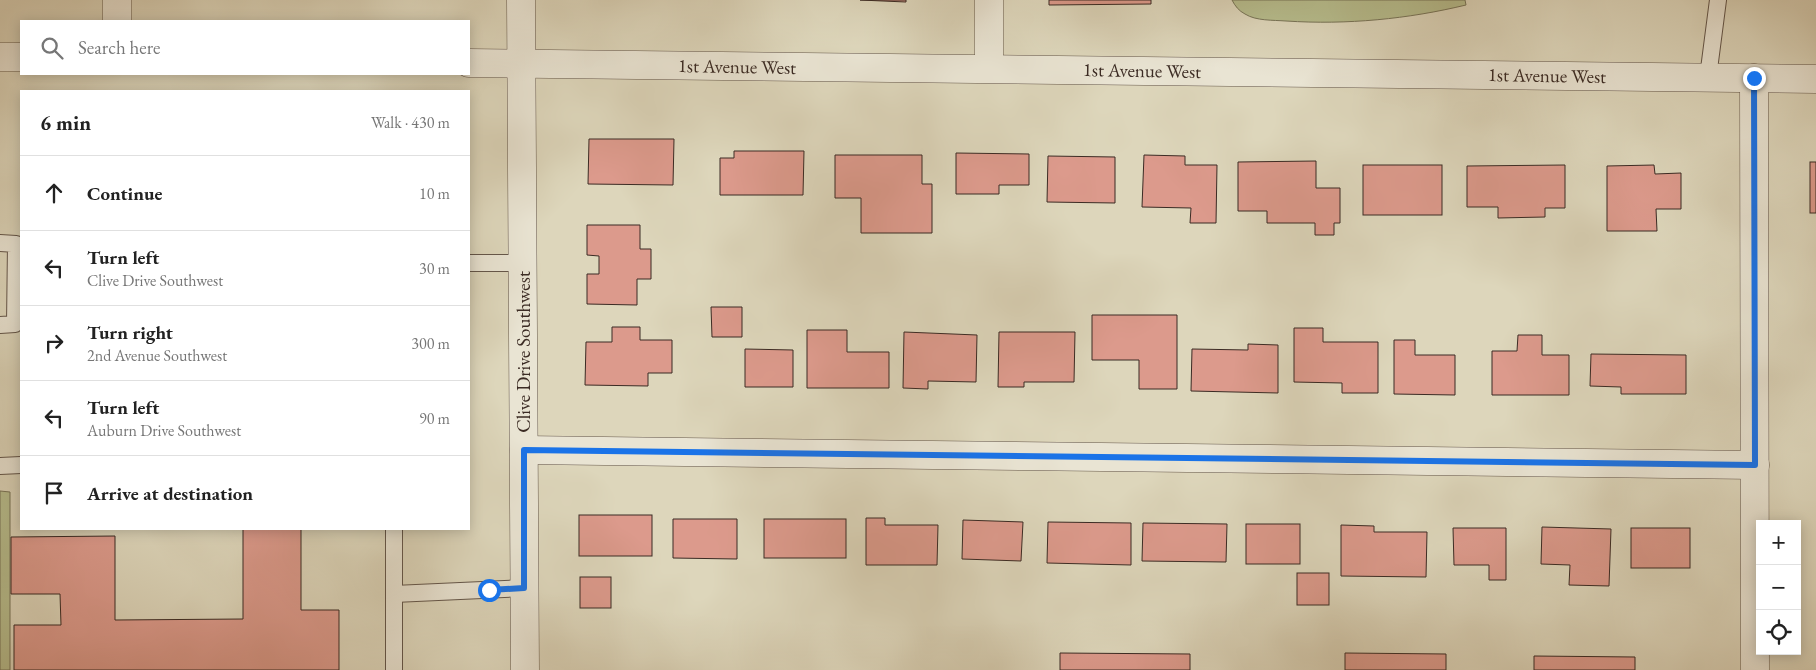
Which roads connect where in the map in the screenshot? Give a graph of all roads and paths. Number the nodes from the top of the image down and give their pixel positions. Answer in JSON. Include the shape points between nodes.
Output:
{"nodes":[{"id":1,"x":117,"y":0,"type":"edge"},
{"id":2,"x":521,"y":0,"type":"edge"},
{"id":3,"x":989,"y":0,"type":"edge"},
{"id":4,"x":1718,"y":0,"type":"edge"},
{"id":5,"x":117,"y":20,"type":"edge"},
{"id":6,"x":0,"y":57,"type":"edge"},
{"id":7,"x":20,"y":57,"type":"edge"},
{"id":8,"x":470,"y":63,"type":"edge"},
{"id":9,"x":522,"y":64,"type":"junction"},
{"id":10,"x":989,"y":68,"type":"junction"},
{"id":11,"x":1708,"y":78,"type":"junction"},
{"id":12,"x":1754,"y":78,"type":"junction"},
{"id":13,"x":1816,"y":78,"type":"edge"},
{"id":14,"x":0,"y":244,"type":"edge"},
{"id":15,"x":470,"y":263,"type":"edge"},
{"id":16,"x":523,"y":263,"type":"junction"},
{"id":17,"x":0,"y":325,"type":"edge"},
{"id":18,"x":524,"y":450,"type":"junction"},
{"id":19,"x":1755,"y":465,"type":"junction"},
{"id":20,"x":0,"y":466,"type":"edge"},
{"id":21,"x":20,"y":466,"type":"edge"},
{"id":22,"x":394,"y":530,"type":"edge"},
{"id":23,"x":524,"y":588,"type":"junction"},
{"id":24,"x":394,"y":594,"type":"junction"},
{"id":25,"x":394,"y":670,"type":"edge"},
{"id":26,"x":525,"y":670,"type":"edge"},
{"id":27,"x":1755,"y":670,"type":"edge"}],
"edges":[{"from":1,"to":5,"type":"street"},
{"from":2,"to":9,"type":"street","name":"Clive Drive Southwest"},
{"from":3,"to":10,"type":"street"},
{"from":4,"to":11,"type":"lane"},
{"from":6,"to":7,"type":"street"},
{"from":8,"to":9,"type":"street","name":"1st Avenue West"},
{"from":9,"to":10,"type":"street","name":"1st Avenue West"},
{"from":9,"to":16,"type":"street","name":"Clive Drive Southwest"},
{"from":10,"to":11,"type":"street","name":"1st Avenue West"},
{"from":11,"to":12,"type":"street","name":"1st Avenue West"},
{"from":12,"to":13,"type":"street","name":"1st Avenue West"},
{"from":12,"to":19,"type":"street"},
{"from":14,"to":17,"type":"lane","via":[[16,244],[15,324]]},
{"from":15,"to":16,"type":"lane"},
{"from":16,"to":18,"type":"street","name":"Clive Drive Southwest"},
{"from":18,"to":19,"type":"street"},
{"from":18,"to":23,"type":"street","name":"Clive Drive Southwest"},
{"from":19,"to":27,"type":"street"},
{"from":20,"to":21,"type":"lane"},
{"from":22,"to":24,"type":"lane"},
{"from":23,"to":24,"type":"lane"},
{"from":23,"to":26,"type":"street","name":"Clive Drive Southwest"},
{"from":24,"to":25,"type":"lane"}]}
